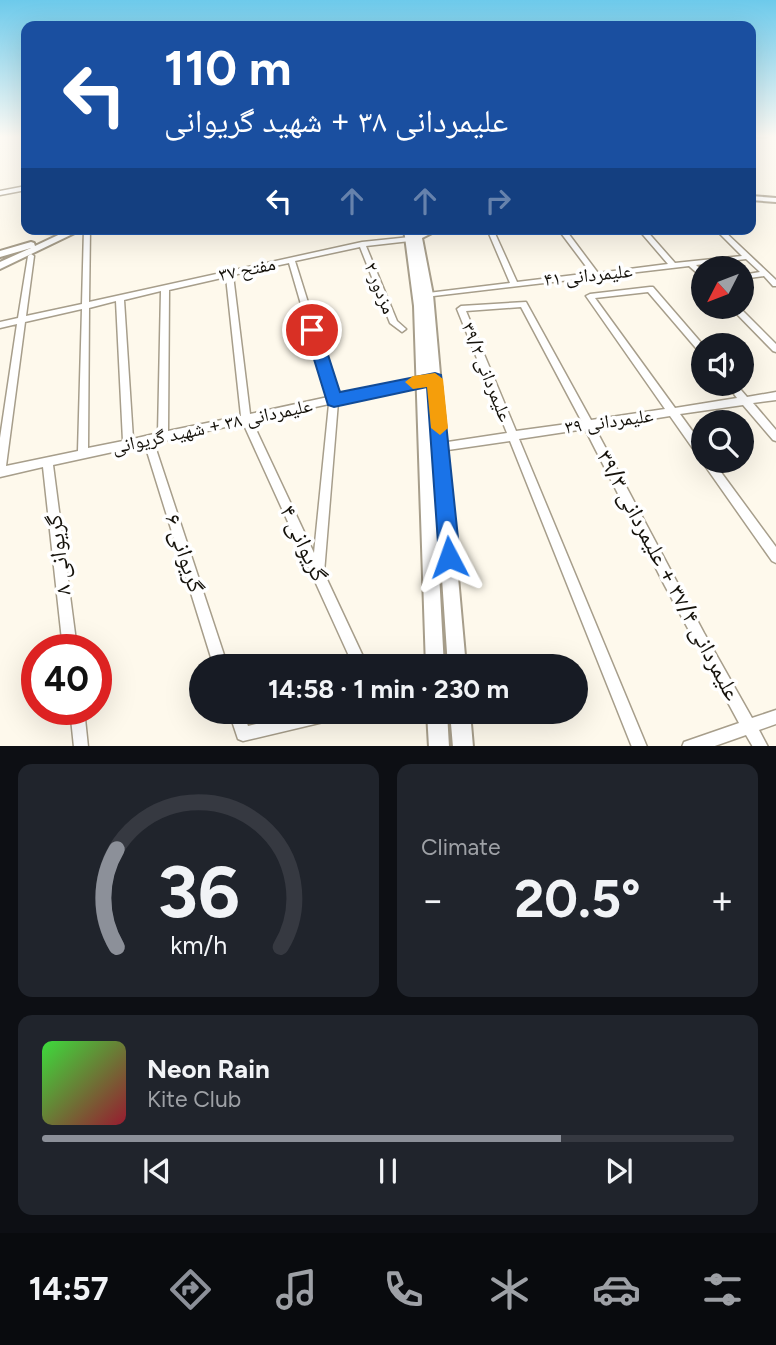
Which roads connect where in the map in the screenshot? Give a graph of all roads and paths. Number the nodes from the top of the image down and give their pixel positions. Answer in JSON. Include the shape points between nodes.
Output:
{"nodes":[{"id":1,"x":21,"y":189,"type":"edge"},
{"id":2,"x":0,"y":193,"type":"edge"},
{"id":3,"x":756,"y":198,"type":"edge"},
{"id":4,"x":776,"y":200,"type":"edge"},
{"id":5,"x":33,"y":235,"type":"edge"},
{"id":6,"x":52,"y":235,"type":"edge"},
{"id":7,"x":66,"y":235,"type":"edge"},
{"id":8,"x":87,"y":235,"type":"edge"},
{"id":9,"x":408,"y":235,"type":"edge"},
{"id":10,"x":413,"y":235,"type":"edge"},
{"id":11,"x":493,"y":235,"type":"edge"},
{"id":12,"x":566,"y":235,"type":"edge"},
{"id":13,"x":646,"y":235,"type":"edge"},
{"id":14,"x":724,"y":235,"type":"edge"},
{"id":15,"x":362,"y":244,"type":"junction"},
{"id":16,"x":31,"y":245,"type":"junction"},
{"id":17,"x":0,"y":254,"type":"edge"},
{"id":18,"x":31,"y":256,"type":"dead end"},
{"id":19,"x":746,"y":256,"type":"edge"},
{"id":20,"x":290,"y":259,"type":"junction"},
{"id":21,"x":690,"y":263,"type":"edge"},
{"id":22,"x":754,"y":264,"type":"edge"},
{"id":23,"x":673,"y":265,"type":"junction"},
{"id":24,"x":0,"y":266,"type":"edge"},
{"id":25,"x":229,"y":273,"type":"junction"},
{"id":26,"x":595,"y":274,"type":"junction"},
{"id":27,"x":765,"y":274,"type":"junction"},
{"id":28,"x":754,"y":275,"type":"edge"},
{"id":29,"x":514,"y":283,"type":"junction"},
{"id":30,"x":776,"y":284,"type":"edge"},
{"id":31,"x":165,"y":286,"type":"junction"},
{"id":32,"x":423,"y":295,"type":"junction"},
{"id":33,"x":590,"y":296,"type":"joint"},
{"id":34,"x":120,"y":297,"type":"junction"},
{"id":35,"x":86,"y":305,"type":"junction"},
{"id":36,"x":461,"y":309,"type":"joint"},
{"id":37,"x":746,"y":319,"type":"edge"},
{"id":38,"x":22,"y":320,"type":"junction"},
{"id":39,"x":0,"y":325,"type":"edge"},
{"id":40,"x":402,"y":329,"type":"dead end"},
{"id":41,"x":691,"y":337,"type":"edge"},
{"id":42,"x":776,"y":349,"type":"edge"},
{"id":43,"x":429,"y":380,"type":"junction"},
{"id":44,"x":12,"y":386,"type":"joint"},
{"id":45,"x":741,"y":396,"type":"edge"},
{"id":46,"x":776,"y":396,"type":"edge"},
{"id":47,"x":334,"y":400,"type":"junction"},
{"id":48,"x":745,"y":401,"type":"junction"},
{"id":49,"x":672,"y":412,"type":"junction"},
{"id":50,"x":246,"y":419,"type":"junction"},
{"id":51,"x":591,"y":424,"type":"junction"},
{"id":52,"x":512,"y":435,"type":"junction"},
{"id":53,"x":163,"y":437,"type":"junction"},
{"id":54,"x":776,"y":437,"type":"edge"},
{"id":55,"x":691,"y":438,"type":"edge"},
{"id":56,"x":148,"y":440,"type":"junction"},
{"id":57,"x":128,"y":444,"type":"junction"},
{"id":58,"x":426,"y":446,"type":"junction"},
{"id":59,"x":442,"y":447,"type":"junction"},
{"id":60,"x":83,"y":454,"type":"junction"},
{"id":61,"x":47,"y":461,"type":"junction"},
{"id":62,"x":0,"y":472,"type":"edge"},
{"id":63,"x":716,"y":473,"type":"edge"},
{"id":64,"x":776,"y":557,"type":"edge"},
{"id":65,"x":318,"y":574,"type":"junction"},
{"id":66,"x":68,"y":634,"type":"edge"},
{"id":67,"x":217,"y":654,"type":"edge"},
{"id":68,"x":355,"y":654,"type":"edge"},
{"id":69,"x":434,"y":654,"type":"edge"},
{"id":70,"x":456,"y":654,"type":"edge"},
{"id":71,"x":776,"y":717,"type":"edge"},
{"id":72,"x":240,"y":724,"type":"edge"},
{"id":73,"x":285,"y":724,"type":"edge"},
{"id":74,"x":438,"y":724,"type":"edge"},
{"id":75,"x":461,"y":724,"type":"edge"},
{"id":76,"x":79,"y":725,"type":"edge"},
{"id":77,"x":749,"y":726,"type":"junction"},
{"id":78,"x":243,"y":734,"type":"joint"},
{"id":79,"x":81,"y":746,"type":"edge"},
{"id":80,"x":439,"y":746,"type":"edge"},
{"id":81,"x":463,"y":746,"type":"edge"},
{"id":82,"x":640,"y":746,"type":"edge"},
{"id":83,"x":694,"y":746,"type":"edge"},
{"id":84,"x":760,"y":746,"type":"edge"}],
"edges":[{"from":1,"to":2,"type":"street"},
{"from":3,"to":4,"type":"street"},
{"from":5,"to":16,"type":"street"},
{"from":6,"to":16,"type":"street"},
{"from":7,"to":24,"type":"street"},
{"from":8,"to":35,"type":"street"},
{"from":9,"to":15,"type":"street","name":"مفتح ۳۷"},
{"from":10,"to":32,"type":"street"},
{"from":11,"to":29,"type":"street"},
{"from":12,"to":26,"type":"street"},
{"from":13,"to":23,"type":"street"},
{"from":14,"to":19,"type":"street"},
{"from":15,"to":20,"type":"street","name":"مفتح ۳۷"},
{"from":15,"to":40,"type":"street","name":"مزدور ۲","via":[[394,323]]},
{"from":16,"to":17,"type":"street"},
{"from":18,"to":38,"type":"street"},
{"from":20,"to":25,"type":"street","name":"مفتح ۳۷"},
{"from":20,"to":47,"type":"street"},
{"from":21,"to":23,"type":"street","name":"علیمردانی ۴۱"},
{"from":22,"to":27,"type":"street"},
{"from":23,"to":26,"type":"street","name":"علیمردانی ۴۱"},
{"from":25,"to":31,"type":"street","name":"مفتح ۳۷"},
{"from":25,"to":50,"type":"street","name":"گریوانی ۴"},
{"from":26,"to":29,"type":"street","name":"علیمردانی ۴۱"},
{"from":27,"to":28,"type":"street"},
{"from":27,"to":30,"type":"street"},
{"from":29,"to":32,"type":"street","name":"علیمردانی ۴۱"},
{"from":31,"to":34,"type":"street","name":"مفتح ۳۷"},
{"from":31,"to":53,"type":"street"},
{"from":32,"to":43,"type":"street"},
{"from":33,"to":41,"type":"street","via":[[650,289]]},
{"from":33,"to":49,"type":"street"},
{"from":34,"to":35,"type":"street","name":"مفتح ۳۷"},
{"from":34,"to":57,"type":"street"},
{"from":35,"to":38,"type":"street"},
{"from":35,"to":60,"type":"street"},
{"from":36,"to":51,"type":"street","name":"علیمردانی ۳۷/۴ + علیمردانی ۳۹/۳","via":[[523,304]]},
{"from":36,"to":52,"type":"street","name":"علیمردانی ۳۹/۲"},
{"from":37,"to":42,"type":"street"},
{"from":38,"to":39,"type":"street"},
{"from":38,"to":44,"type":"street"},
{"from":43,"to":47,"type":"street","name":"علیمردانی ۳۸ + شهید گریوانی"},
{"from":43,"to":58,"type":"street"},
{"from":43,"to":59,"type":"street"},
{"from":44,"to":62,"type":"street"},
{"from":45,"to":48,"type":"street"},
{"from":46,"to":48,"type":"street","name":"علیمردانی ۳۹"},
{"from":47,"to":50,"type":"street","name":"علیمردانی ۳۸ + شهید گریوانی"},
{"from":47,"to":65,"type":"street"},
{"from":48,"to":49,"type":"street","name":"علیمردانی ۳۹"},
{"from":48,"to":54,"type":"street"},
{"from":49,"to":51,"type":"street","name":"علیمردانی ۳۹"},
{"from":49,"to":55,"type":"street"},
{"from":50,"to":53,"type":"street","name":"علیمردانی ۳۸ + شهید گریوانی"},
{"from":50,"to":65,"type":"street","name":"گریوانی ۴"},
{"from":51,"to":52,"type":"street","name":"علیمردانی ۳۹"},
{"from":51,"to":77,"type":"street","name":"علیمردانی ۳۷/۴ + علیمردانی ۳۹/۳","via":[[614,479]]},
{"from":52,"to":59,"type":"street","name":"علیمردانی ۳۹"},
{"from":52,"to":82,"type":"street","name":"علیمردانی ۳۹/۲"},
{"from":53,"to":56,"type":"street","name":"علیمردانی ۳۸ + شهید گریوانی"},
{"from":56,"to":57,"type":"street","name":"علیمردانی ۳۸ + شهید گریوانی"},
{"from":56,"to":67,"type":"street","name":"گریوانی ۶"},
{"from":57,"to":60,"type":"street","name":"علیمردانی ۳۸ + شهید گریوانی"},
{"from":58,"to":59,"type":"street"},
{"from":58,"to":69,"type":"street"},
{"from":59,"to":70,"type":"street"},
{"from":60,"to":61,"type":"street","name":"علیمردانی ۳۸ + شهید گریوانی"},
{"from":61,"to":62,"type":"street","name":"علیمردانی ۳۸ + شهید گریوانی"},
{"from":61,"to":66,"type":"street","name":"گریوانی ۸"},
{"from":63,"to":64,"type":"street"},
{"from":65,"to":68,"type":"street","name":"گریوانی ۴"},
{"from":71,"to":77,"type":"street"},
{"from":72,"to":78,"type":"street"},
{"from":73,"to":78,"type":"street"},
{"from":74,"to":80,"type":"street"},
{"from":75,"to":81,"type":"street"},
{"from":76,"to":79,"type":"street"},
{"from":77,"to":83,"type":"street"},
{"from":77,"to":84,"type":"street","name":"علیمردانی ۳۷/۴ + علیمردانی ۳۹/۳"}]}
